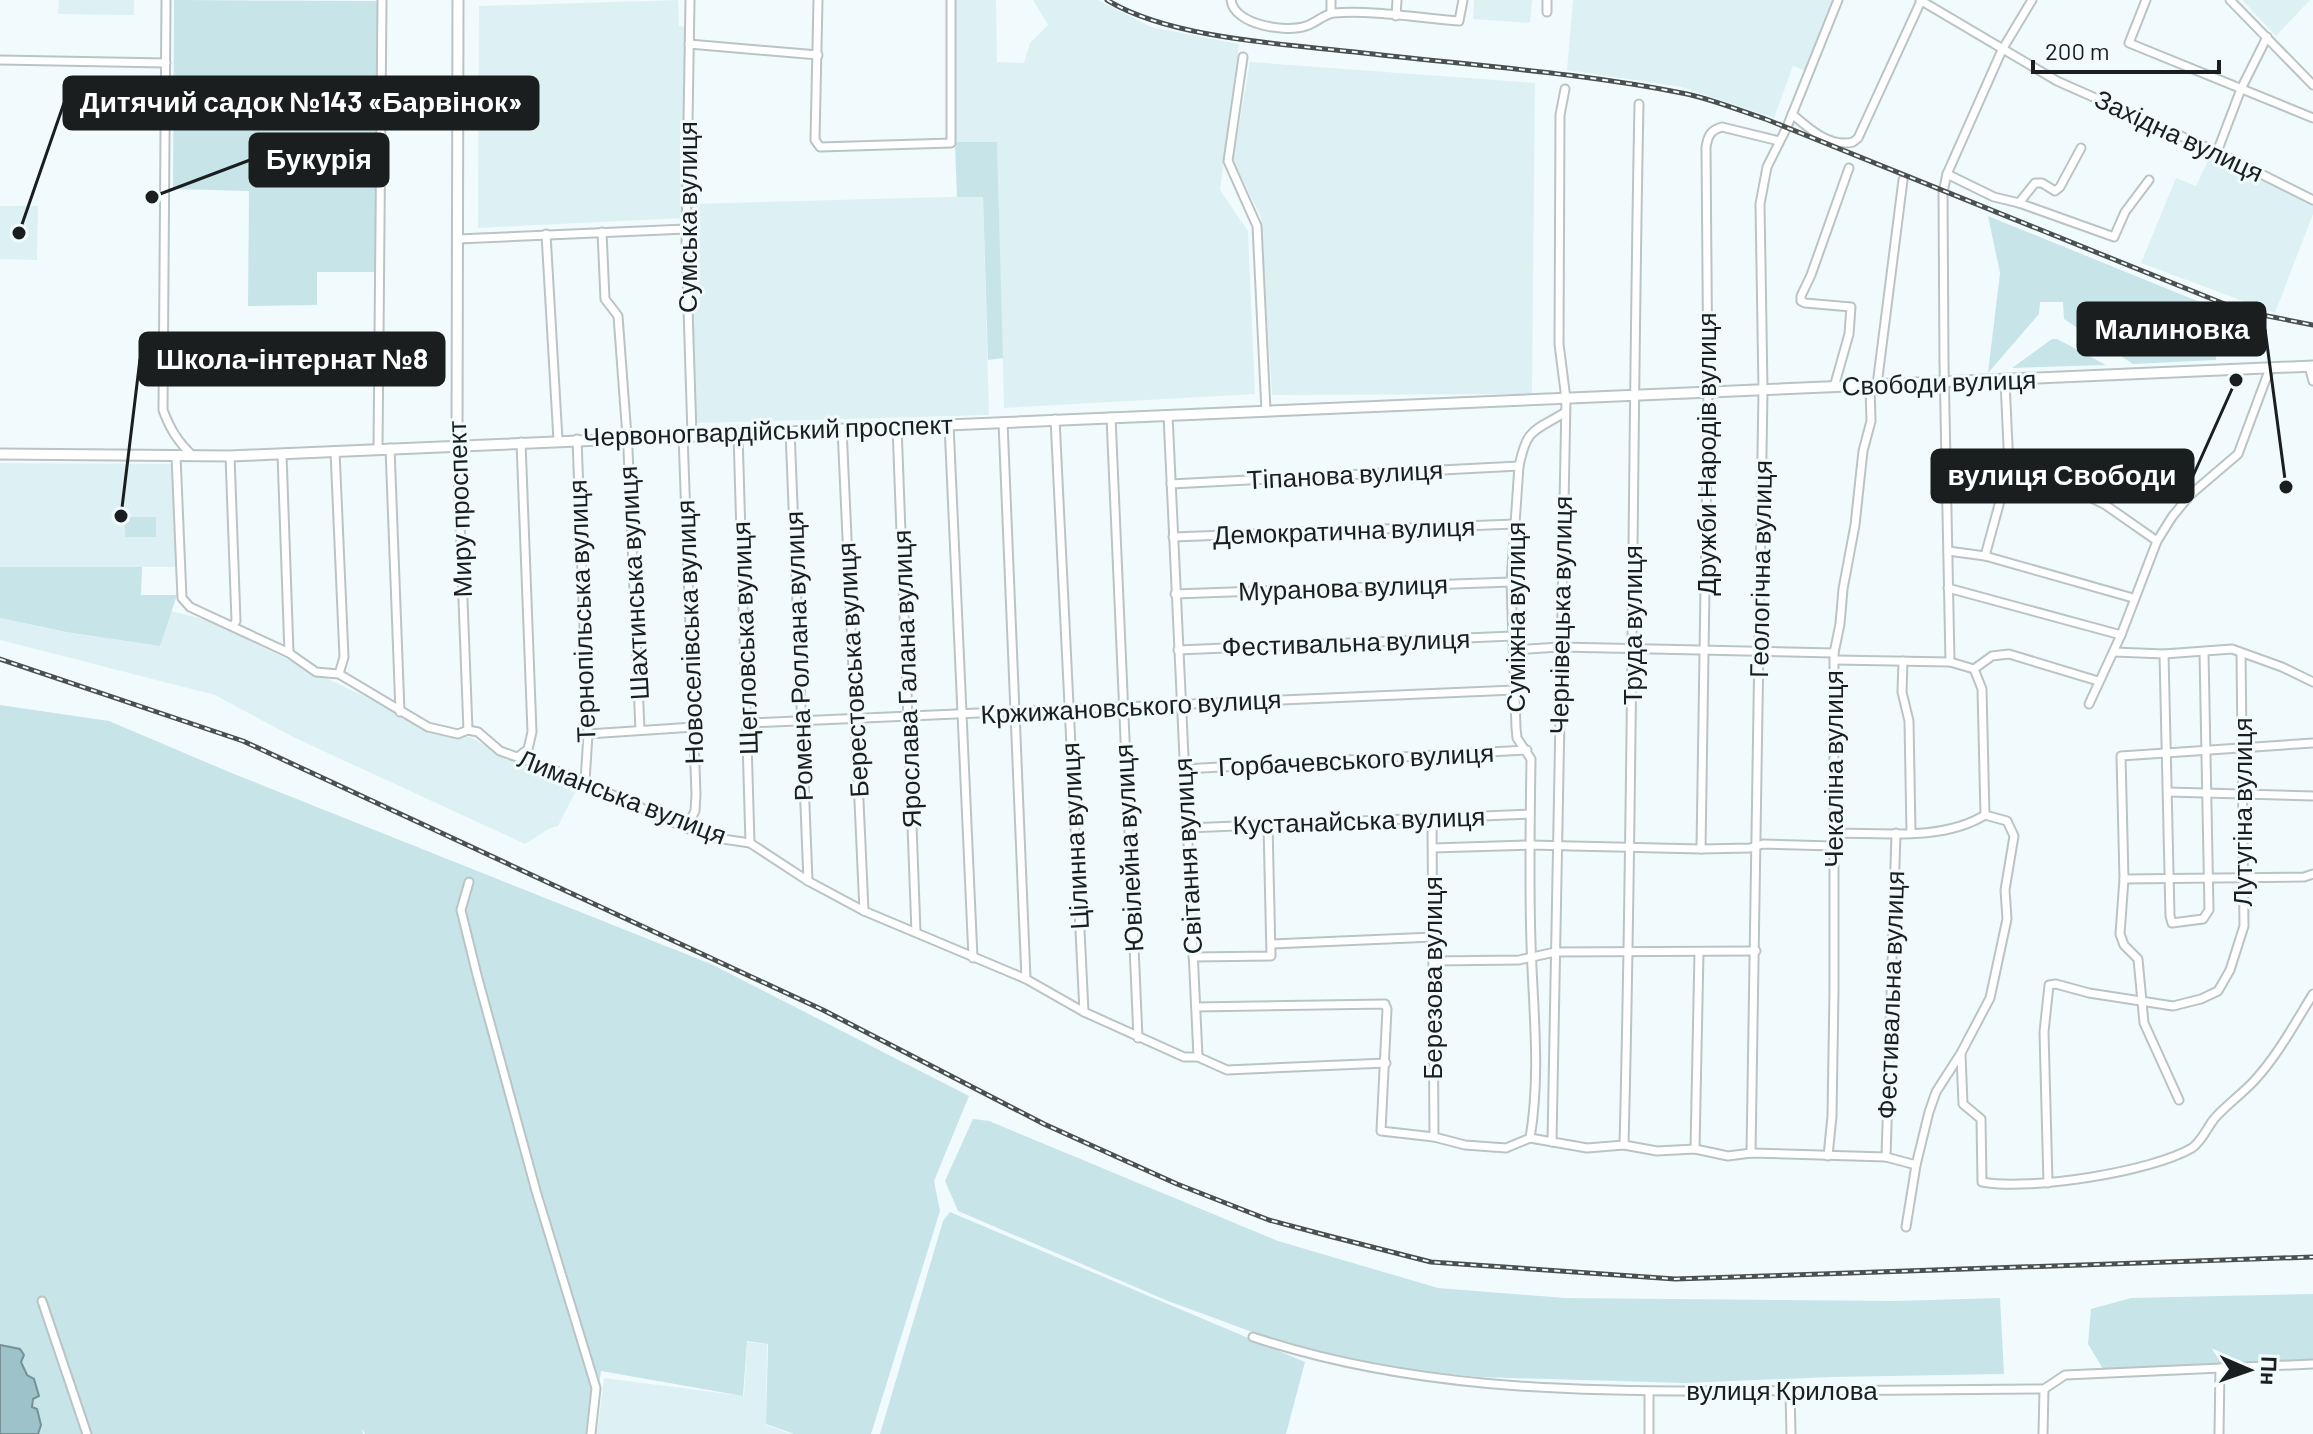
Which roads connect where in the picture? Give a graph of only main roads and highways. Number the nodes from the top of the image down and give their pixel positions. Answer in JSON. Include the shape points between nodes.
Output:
{"nodes":[{"id":1,"x":458,"y":0,"type":"edge"},
{"id":2,"x":2311,"y":366,"type":"edge"},
{"id":3,"x":1536,"y":400,"type":"joint"},
{"id":4,"x":457,"y":444,"type":"junction"},
{"id":5,"x":0,"y":454,"type":"edge"}],
"edges":[{"from":1,"to":4,"type":"main road","name":"Миру проспект"},
{"from":2,"to":3,"type":"main road","name":"Свободи вулиця"},
{"from":3,"to":4,"type":"main road","name":"Червоногвардійський проспект"},
{"from":4,"to":5,"type":"main road","name":"Червоногвардійський проспект","via":[[230,456]]}]}
